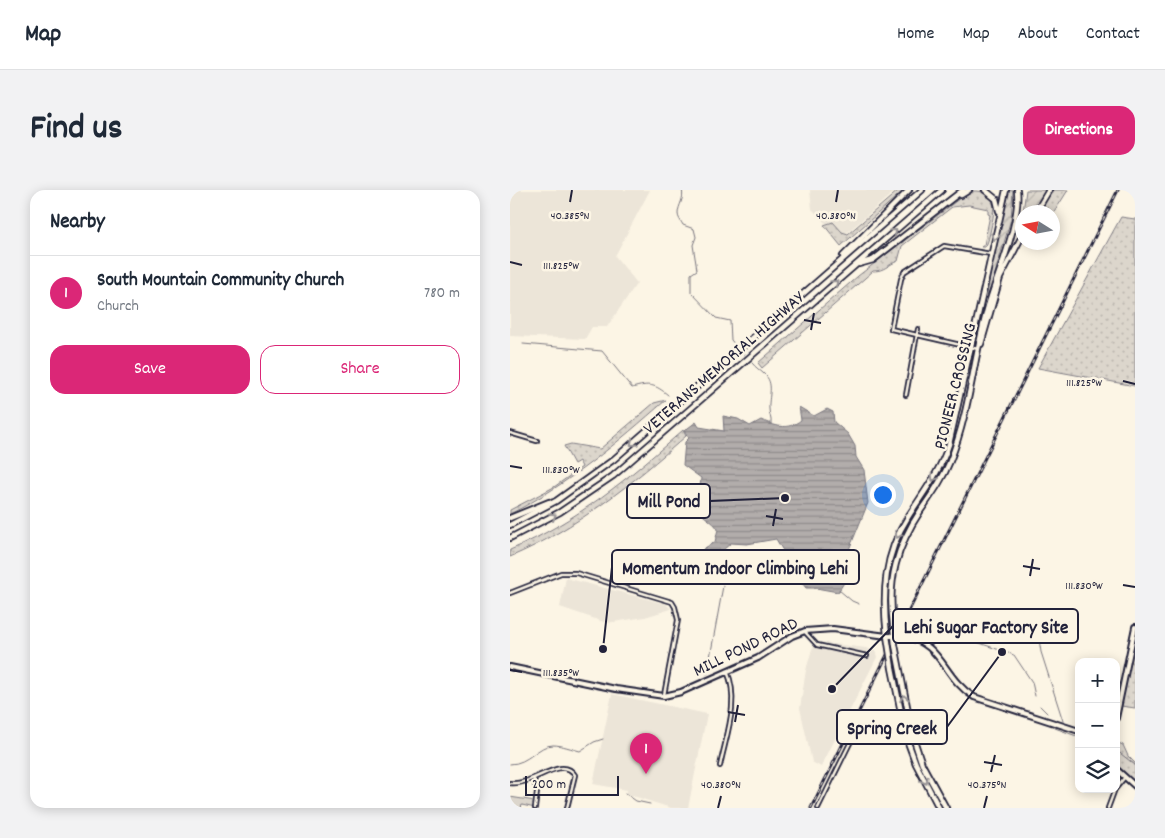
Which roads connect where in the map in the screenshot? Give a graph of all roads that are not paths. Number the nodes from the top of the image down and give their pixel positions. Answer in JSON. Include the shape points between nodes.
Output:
{"nodes":[{"id":1,"x":909,"y":190,"type":"edge"},
{"id":2,"x":922,"y":190,"type":"edge"},
{"id":3,"x":942,"y":190,"type":"edge"},
{"id":4,"x":964,"y":190,"type":"edge"},
{"id":5,"x":969,"y":190,"type":"edge"},
{"id":6,"x":985,"y":190,"type":"edge"},
{"id":7,"x":1006,"y":190,"type":"edge"},
{"id":8,"x":1017,"y":190,"type":"edge"},
{"id":9,"x":1049,"y":190,"type":"edge"},
{"id":10,"x":1040,"y":205,"type":"edge"},
{"id":11,"x":929,"y":216,"type":"junction"},
{"id":12,"x":1000,"y":219,"type":"junction"},
{"id":13,"x":1015,"y":249,"type":"edge"},
{"id":14,"x":992,"y":254,"type":"junction"},
{"id":15,"x":858,"y":265,"type":"junction"},
{"id":16,"x":810,"y":288,"type":"junction"},
{"id":17,"x":918,"y":329,"type":"dead end"},
{"id":18,"x":917,"y":335,"type":"junction"},
{"id":19,"x":971,"y":348,"type":"junction"},
{"id":20,"x":978,"y":349,"type":"junction"},
{"id":21,"x":906,"y":395,"type":"dead end"},
{"id":22,"x":510,"y":433,"type":"edge"},
{"id":23,"x":537,"y":441,"type":"dead end"},
{"id":24,"x":562,"y":497,"type":"junction"},
{"id":25,"x":510,"y":518,"type":"edge"},
{"id":26,"x":510,"y":525,"type":"edge"},
{"id":27,"x":510,"y":538,"type":"edge"},
{"id":28,"x":510,"y":593,"type":"edge"},
{"id":29,"x":1135,"y":627,"type":"edge"},
{"id":30,"x":804,"y":631,"type":"junction"},
{"id":31,"x":1134,"y":635,"type":"edge"},
{"id":32,"x":887,"y":636,"type":"junction"},
{"id":33,"x":894,"y":636,"type":"junction"},
{"id":34,"x":867,"y":656,"type":"dead end"},
{"id":35,"x":510,"y":667,"type":"edge"},
{"id":36,"x":727,"y":672,"type":"junction"},
{"id":37,"x":664,"y":696,"type":"junction"},
{"id":38,"x":1119,"y":703,"type":"edge"},
{"id":39,"x":866,"y":724,"type":"dead end"},
{"id":40,"x":1075,"y":730,"type":"edge"},
{"id":41,"x":720,"y":766,"type":"dead end"},
{"id":42,"x":1120,"y":773,"type":"edge"},
{"id":43,"x":1125,"y":777,"type":"junction"},
{"id":44,"x":534,"y":779,"type":"junction"},
{"id":45,"x":510,"y":783,"type":"edge"},
{"id":46,"x":1120,"y":783,"type":"edge"},
{"id":47,"x":1135,"y":786,"type":"edge"},
{"id":48,"x":1114,"y":793,"type":"edge"},
{"id":49,"x":535,"y":808,"type":"edge"},
{"id":50,"x":567,"y":808,"type":"edge"},
{"id":51,"x":818,"y":808,"type":"edge"},
{"id":52,"x":939,"y":808,"type":"edge"},
{"id":53,"x":946,"y":808,"type":"edge"},
{"id":54,"x":1108,"y":808,"type":"edge"}],
"edges":[{"from":1,"to":16,"type":"highway"},
{"from":2,"to":16,"type":"highway","name":"VETERANS MEMORIAL HIGHWAY"},
{"from":15,"to":3,"type":"highway","name":"VETERANS MEMORIAL HIGHWAY","one_way":true},
{"from":4,"to":11,"type":"highway"},
{"from":5,"to":11,"type":"highway"},
{"from":6,"to":12,"type":"highway","via":[[997,201]]},
{"from":7,"to":12,"type":"highway","name":"PIONEER CROSSING"},
{"from":8,"to":20,"type":"highway","name":"PIONEER CROSSING","via":[[1016,216],[990,297]]},
{"from":9,"to":10,"type":"highway"},
{"from":11,"to":15,"type":"highway","via":[[873,260]]},
{"from":12,"to":14,"type":"highway","name":"PIONEER CROSSING","one_way":true},
{"from":13,"to":20,"type":"highway","via":[[1002,274]]},
{"from":14,"to":18,"type":"street","via":[[944,246],[904,272],[891,329]]},
{"from":14,"to":19,"type":"highway","name":"PIONEER CROSSING"},
{"from":27,"to":15,"type":"highway","name":"VETERANS MEMORIAL HIGHWAY","one_way":true,"via":[[560,512],[613,476]]},
{"from":16,"to":24,"type":"highway","name":"VETERANS MEMORIAL HIGHWAY","one_way":true,"via":[[617,457]]},
{"from":17,"to":18,"type":"street"},
{"from":18,"to":19,"type":"street"},
{"from":18,"to":21,"type":"street"},
{"from":19,"to":20,"type":"street"},
{"from":19,"to":32,"type":"highway","name":"PIONEER CROSSING","one_way":true,"via":[[944,460],[900,531],[889,559],[884,589]]},
{"from":20,"to":33,"type":"highway","name":"PIONEER CROSSING","bridge":true,"via":[[962,424],[950,461],[906,535],[895,561],[891,589]]},
{"from":22,"to":23,"type":"street"},
{"from":24,"to":25,"type":"highway"},
{"from":24,"to":26,"type":"highway","name":"VETERANS MEMORIAL HIGHWAY"},
{"from":28,"to":37,"type":"street","via":[[561,574],[576,573],[672,602],[678,620]]},
{"from":29,"to":31,"type":"main road"},
{"from":30,"to":32,"type":"main road","name":"MILL POND ROAD","via":[[833,629]]},
{"from":30,"to":34,"type":"street","via":[[817,645]]},
{"from":30,"to":36,"type":"main road","name":"MILL POND ROAD"},
{"from":31,"to":38,"type":"main road"},
{"from":32,"to":33,"type":"main road","name":"MILL POND ROAD","bridge":true},
{"from":32,"to":52,"type":"highway","name":"PIONEER CROSSING","one_way":true,"bridge":true,"via":[[906,737]]},
{"from":33,"to":40,"type":"main road","name":"MILL POND ROAD","bridge":true,"via":[[928,645],[962,689],[974,696]]},
{"from":53,"to":33,"type":"highway","name":"PIONEER CROSSING","one_way":true,"bridge":true,"via":[[922,764],[913,737]]},
{"from":35,"to":37,"type":"main road"},
{"from":36,"to":37,"type":"main road","name":"MILL POND ROAD"},
{"from":36,"to":41,"type":"street","via":[[734,698]]},
{"from":39,"to":51,"type":"street","via":[[855,733]]},
{"from":42,"to":43,"type":"main road"},
{"from":43,"to":46,"type":"street"},
{"from":43,"to":47,"type":"main road"},
{"from":44,"to":45,"type":"street"},
{"from":44,"to":49,"type":"street","via":[[537,792]]},
{"from":44,"to":50,"type":"street","via":[[559,768],[566,768],[575,775]]},
{"from":48,"to":54,"type":"street"}]}
